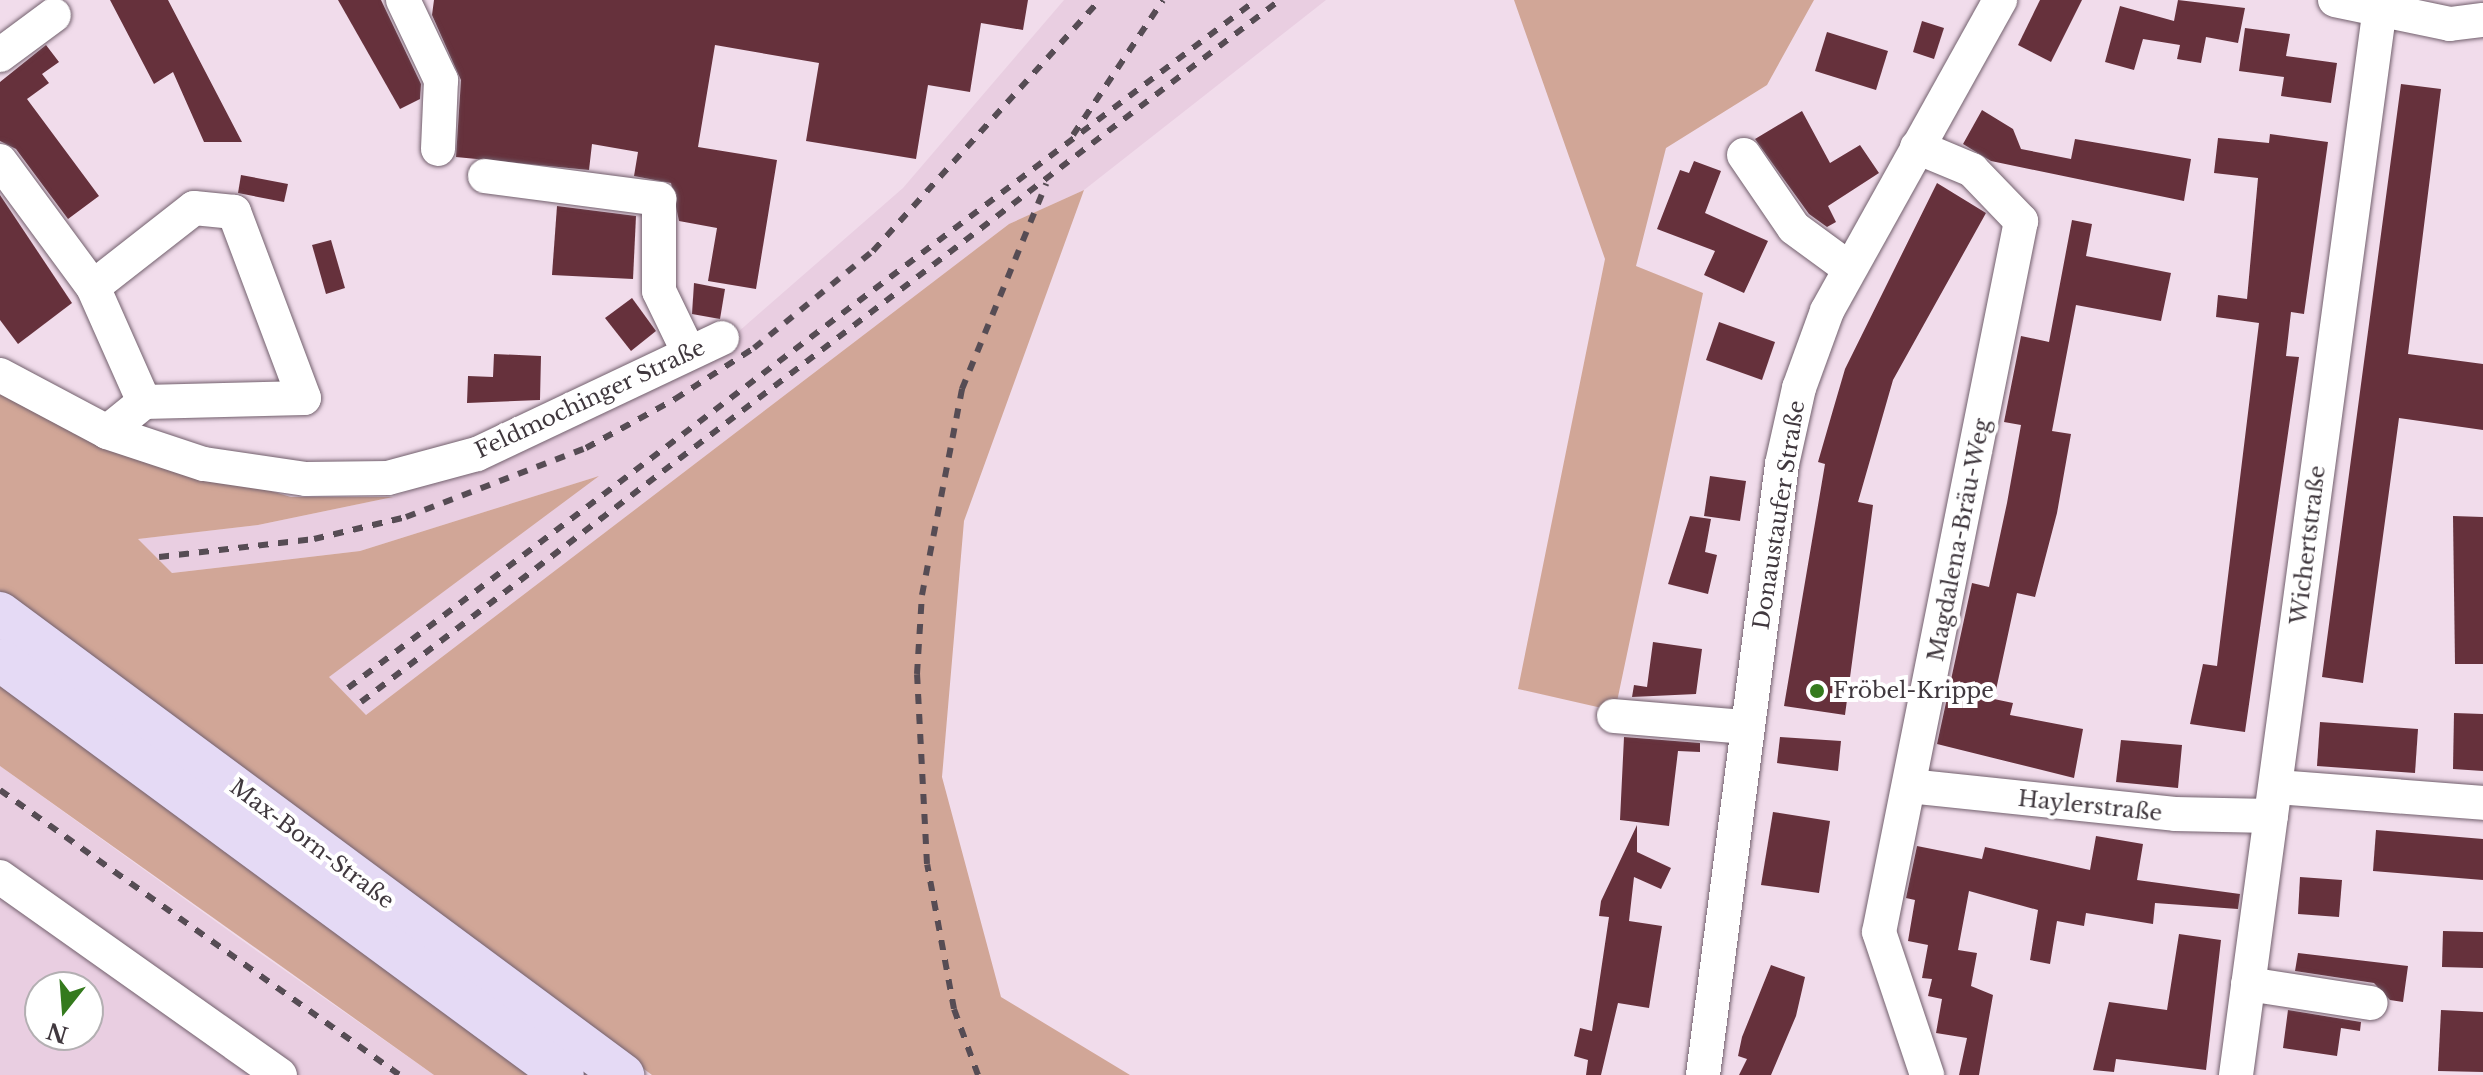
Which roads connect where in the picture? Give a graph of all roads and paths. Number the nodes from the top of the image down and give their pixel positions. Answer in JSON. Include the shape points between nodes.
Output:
{"nodes":[{"id":1,"x":403,"y":0,"type":"edge"},
{"id":2,"x":2000,"y":0,"type":"edge"},
{"id":3,"x":2335,"y":0,"type":"edge"},
{"id":4,"x":2379,"y":14,"type":"junction"},
{"id":5,"x":54,"y":15,"type":"dead end"},
{"id":6,"x":2483,"y":20,"type":"edge"},
{"id":7,"x":0,"y":55,"type":"edge"},
{"id":8,"x":1917,"y":147,"type":"junction"},
{"id":9,"x":438,"y":149,"type":"dead end"},
{"id":10,"x":1744,"y":155,"type":"dead end"},
{"id":11,"x":0,"y":161,"type":"edge"},
{"id":12,"x":485,"y":176,"type":"dead end"},
{"id":13,"x":1850,"y":269,"type":"junction"},
{"id":14,"x":93,"y":287,"type":"junction"},
{"id":15,"x":722,"y":338,"type":"dead end"},
{"id":16,"x":689,"y":353,"type":"junction"},
{"id":17,"x":0,"y":375,"type":"edge"},
{"id":18,"x":144,"y":402,"type":"junction"},
{"id":19,"x":107,"y":432,"type":"junction"},
{"id":20,"x":0,"y":613,"type":"edge"},
{"id":21,"x":0,"y":660,"type":"edge"},
{"id":22,"x":1614,"y":716,"type":"dead end"},
{"id":23,"x":1745,"y":727,"type":"junction"},
{"id":24,"x":1909,"y":786,"type":"junction"},
{"id":25,"x":2274,"y":802,"type":"junction"},
{"id":26,"x":2483,"y":803,"type":"edge"},
{"id":27,"x":0,"y":877,"type":"edge"},
{"id":28,"x":2248,"y":984,"type":"junction"},
{"id":29,"x":2371,"y":1003,"type":"dead end"},
{"id":30,"x":280,"y":1075,"type":"edge"},
{"id":31,"x":563,"y":1075,"type":"edge"},
{"id":32,"x":623,"y":1075,"type":"edge"},
{"id":33,"x":1703,"y":1075,"type":"edge"},
{"id":34,"x":1927,"y":1075,"type":"edge"},
{"id":35,"x":2236,"y":1075,"type":"edge"}],
"edges":[{"from":1,"to":9,"type":"street","via":[[441,80]]},
{"from":2,"to":8,"type":"street","name":"Donaustaufer Straße"},
{"from":3,"to":4,"type":"street"},
{"from":4,"to":6,"type":"street"},
{"from":4,"to":25,"type":"street","name":"Wichertstraße"},
{"from":5,"to":7,"type":"street"},
{"from":8,"to":13,"type":"street","name":"Donaustaufer Straße"},
{"from":8,"to":24,"type":"street","name":"Magdalena-Bräu-Weg","via":[[1972,170],[2021,221]]},
{"from":10,"to":13,"type":"street","via":[[1794,228]]},
{"from":11,"to":14,"type":"street"},
{"from":12,"to":16,"type":"street","via":[[659,199],[659,291]]},
{"from":13,"to":23,"type":"street","name":"Donaustaufer Straße","via":[[1827,311],[1789,433]]},
{"from":14,"to":18,"type":"street"},
{"from":14,"to":18,"type":"street","via":[[194,208],[234,212],[304,398]]},
{"from":15,"to":16,"type":"street","name":"Feldmochinger Straße"},
{"from":16,"to":19,"type":"street","name":"Feldmochinger Straße","via":[[477,454],[388,478],[306,479],[204,464]]},
{"from":17,"to":19,"type":"street","name":"Feldmochinger Straße"},
{"from":18,"to":19,"type":"street"},
{"from":20,"to":32,"type":"main road","name":"Max-Born-Straße"},
{"from":21,"to":31,"type":"main road","name":"Max-Born-Straße"},
{"from":22,"to":23,"type":"street"},
{"from":23,"to":33,"type":"street","name":"Donaustaufer Straße"},
{"from":24,"to":25,"type":"street","name":"Haylerstraße","via":[[2160,813]]},
{"from":24,"to":34,"type":"street","name":"Magdalena-Bräu-Weg","via":[[1879,932]]},
{"from":25,"to":26,"type":"street","name":"Haylerstraße"},
{"from":25,"to":28,"type":"street","name":"Wichertstraße"},
{"from":27,"to":30,"type":"street"},
{"from":28,"to":29,"type":"street"},
{"from":28,"to":35,"type":"street","name":"Wichertstraße"}]}
